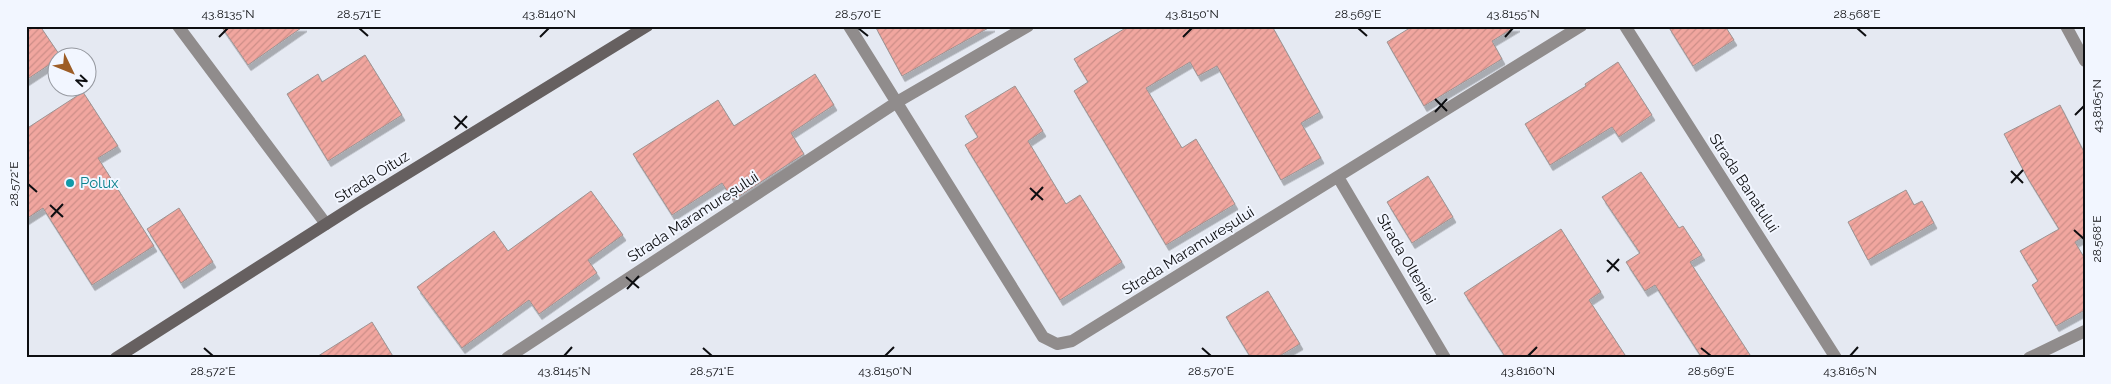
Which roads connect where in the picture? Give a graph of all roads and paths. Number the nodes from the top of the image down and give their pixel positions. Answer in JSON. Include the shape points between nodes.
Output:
{"nodes":[{"id":1,"x":178,"y":26,"type":"edge"},
{"id":2,"x":647,"y":26,"type":"edge"},
{"id":3,"x":849,"y":26,"type":"edge"},
{"id":4,"x":1028,"y":26,"type":"edge"},
{"id":5,"x":1581,"y":26,"type":"edge"},
{"id":6,"x":1625,"y":26,"type":"edge"},
{"id":7,"x":2066,"y":26,"type":"edge"},
{"id":8,"x":2085,"y":61,"type":"edge"},
{"id":9,"x":897,"y":102,"type":"junction"},
{"id":10,"x":1338,"y":177,"type":"junction"},
{"id":11,"x":326,"y":224,"type":"junction"},
{"id":12,"x":2085,"y":331,"type":"edge"},
{"id":13,"x":116,"y":358,"type":"edge"},
{"id":14,"x":508,"y":358,"type":"edge"},
{"id":15,"x":1445,"y":358,"type":"edge"},
{"id":16,"x":1836,"y":358,"type":"edge"},
{"id":17,"x":2029,"y":358,"type":"edge"}],
"edges":[{"from":1,"to":11,"type":"street"},
{"from":2,"to":11,"type":"main road","name":"Strada Oituz"},
{"from":3,"to":9,"type":"street","name":"Strada Maramureșului"},
{"from":4,"to":9,"type":"street","name":"Strada Maramureșului"},
{"from":5,"to":10,"type":"street","name":"Strada Maramureșului"},
{"from":6,"to":16,"type":"street","name":"Strada Banatului"},
{"from":7,"to":8,"type":"street"},
{"from":9,"to":10,"type":"street","name":"Strada Maramureșului","via":[[1043,336],[1057,344],[1072,340]]},
{"from":9,"to":14,"type":"street","name":"Strada Maramureșului"},
{"from":10,"to":15,"type":"street","name":"Strada Olteniei"},
{"from":11,"to":13,"type":"main road","name":"Strada Oituz"},
{"from":12,"to":17,"type":"street"}]}
